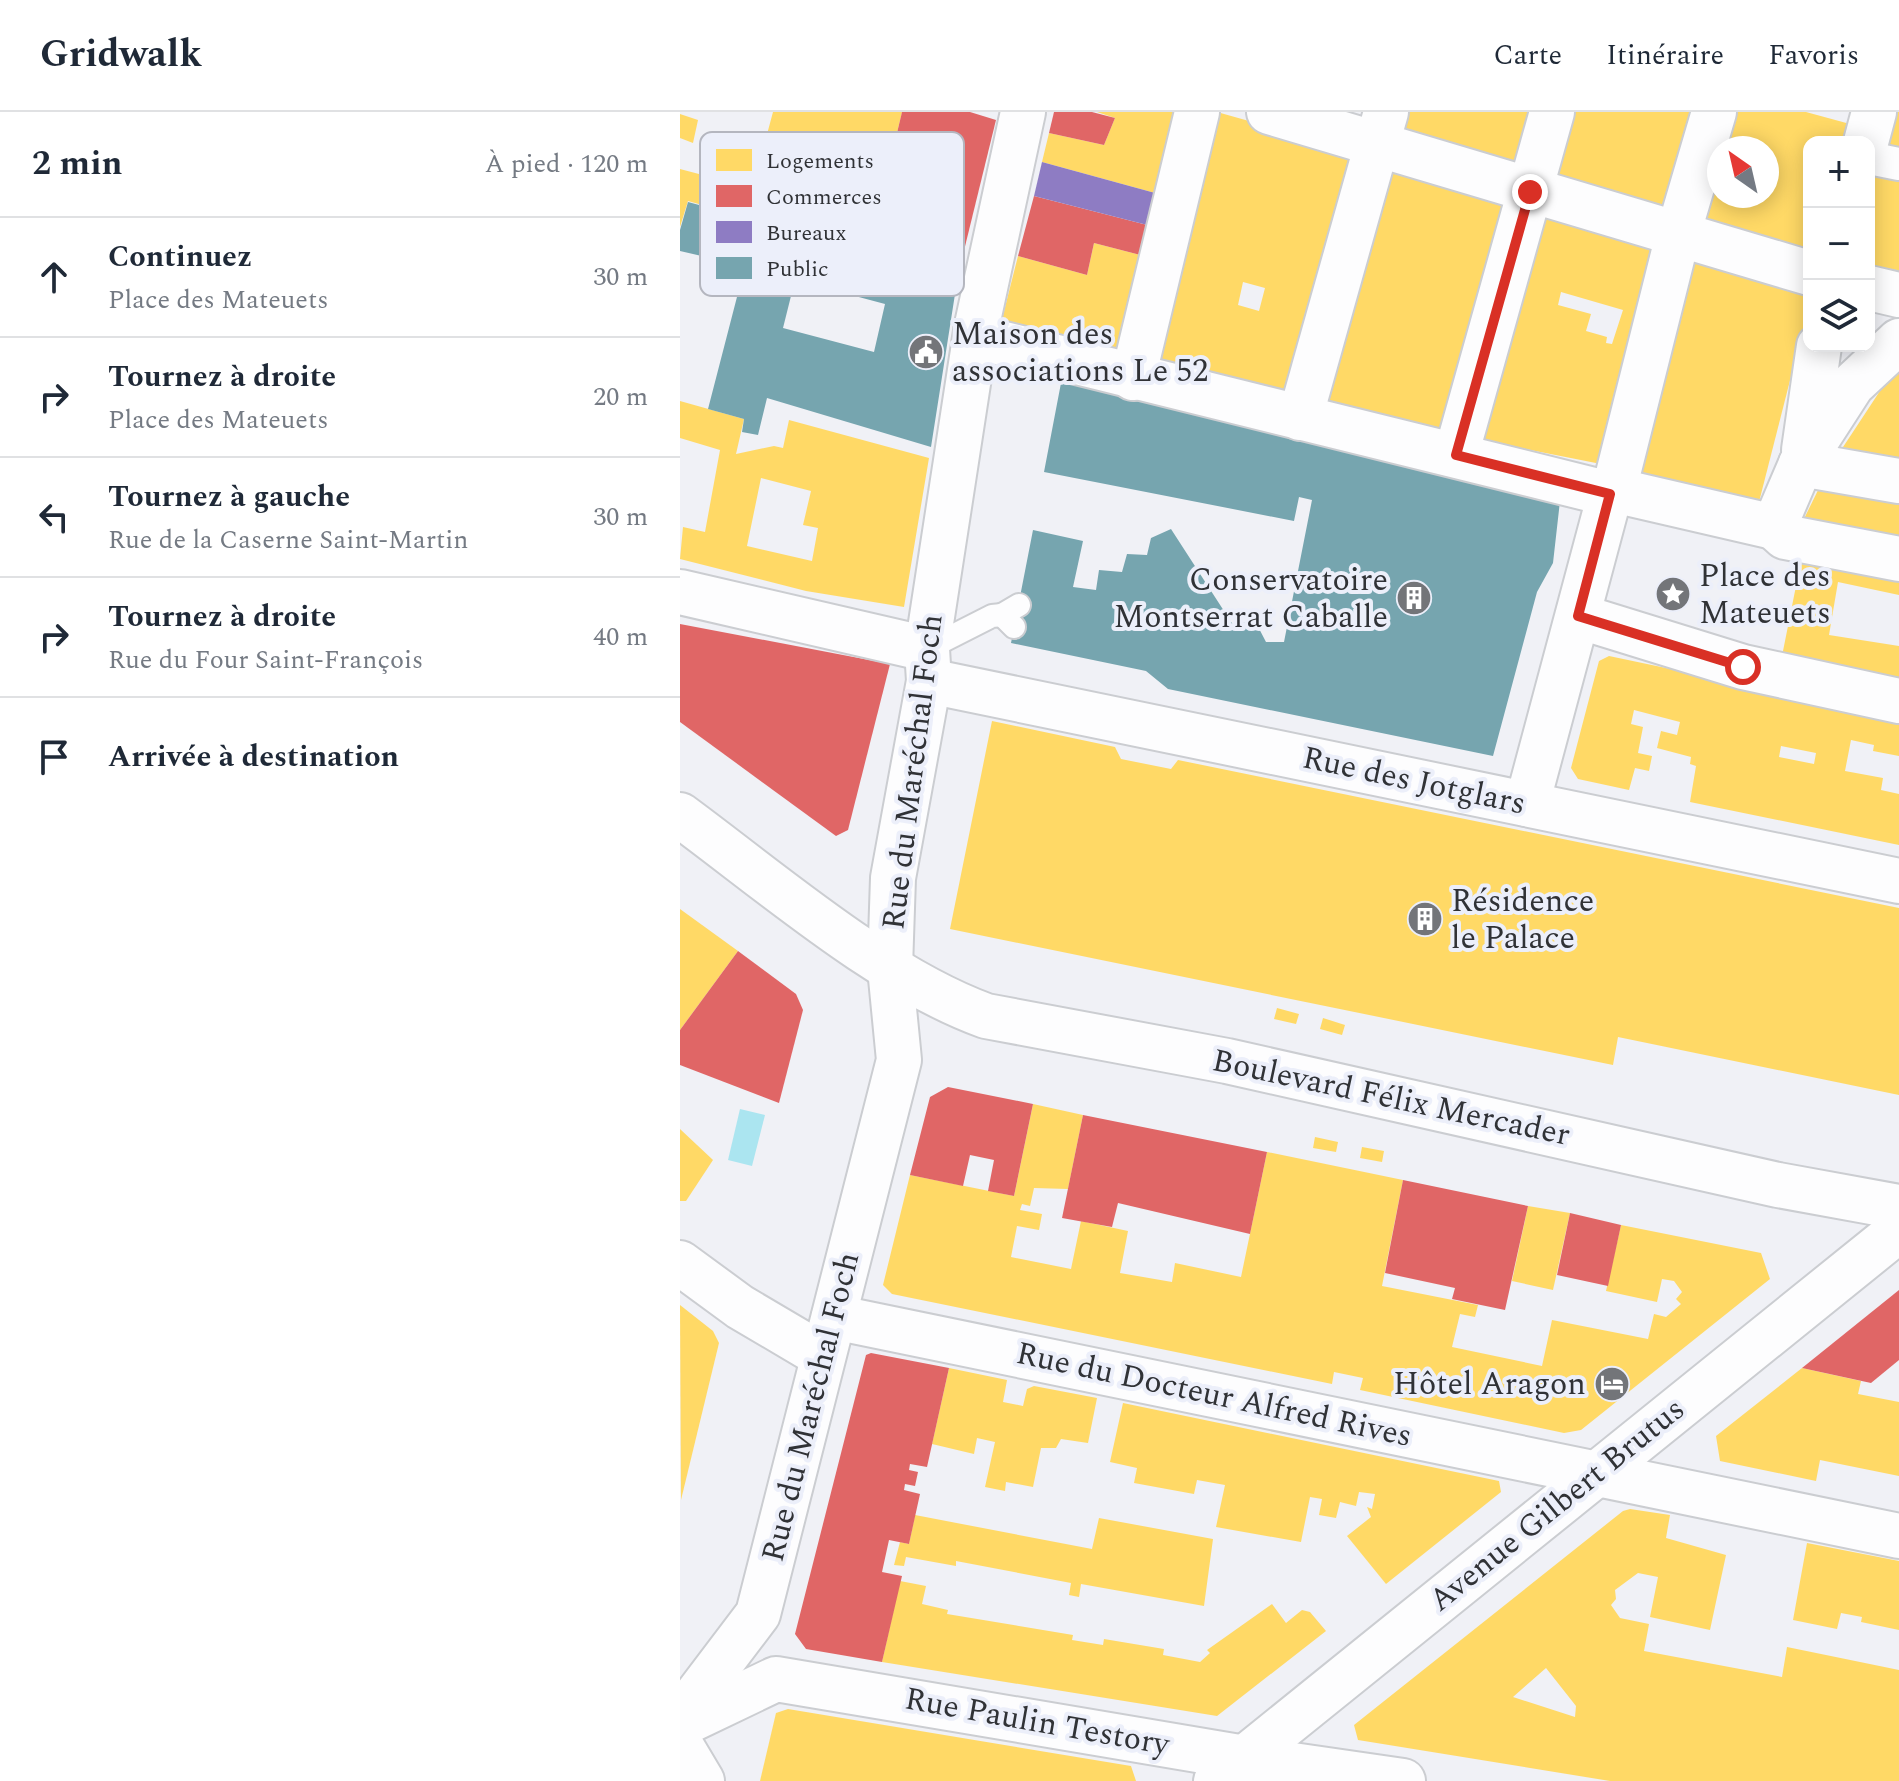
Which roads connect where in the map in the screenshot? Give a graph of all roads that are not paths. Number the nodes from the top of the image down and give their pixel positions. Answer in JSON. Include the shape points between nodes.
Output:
{"nodes":[{"id":1,"x":1023,"y":112,"type":"edge"},
{"id":2,"x":1197,"y":112,"type":"edge"},
{"id":3,"x":1269,"y":112,"type":"edge"},
{"id":4,"x":1552,"y":112,"type":"edge"},
{"id":5,"x":1714,"y":112,"type":"edge"},
{"id":6,"x":1874,"y":112,"type":"edge"},
{"id":7,"x":1381,"y":128,"type":"edge"},
{"id":8,"x":1868,"y":136,"type":"edge"},
{"id":9,"x":1875,"y":159,"type":"edge"},
{"id":10,"x":1899,"y":164,"type":"edge"},
{"id":11,"x":1530,"y":192,"type":"junction"},
{"id":12,"x":1679,"y":231,"type":"junction"},
{"id":13,"x":1803,"y":271,"type":"edge"},
{"id":14,"x":1875,"y":289,"type":"edge"},
{"id":15,"x":1899,"y":295,"type":"edge"},
{"id":16,"x":976,"y":337,"type":"junction"},
{"id":17,"x":1899,"y":341,"type":"edge"},
{"id":18,"x":1818,"y":352,"type":"edge"},
{"id":19,"x":1133,"y":378,"type":"junction"},
{"id":20,"x":1300,"y":418,"type":"junction"},
{"id":21,"x":1456,"y":455,"type":"junction"},
{"id":22,"x":1801,"y":464,"type":"junction"},
{"id":23,"x":1899,"y":481,"type":"edge"},
{"id":24,"x":1612,"y":492,"type":"junction"},
{"id":25,"x":1774,"y":527,"type":"junction"},
{"id":26,"x":1899,"y":559,"type":"edge"},
{"id":27,"x":680,"y":592,"type":"edge"},
{"id":28,"x":1012,"y":615,"type":"dead end"},
{"id":29,"x":1578,"y":616,"type":"junction"},
{"id":30,"x":928,"y":665,"type":"junction"},
{"id":31,"x":1899,"y":701,"type":"edge"},
{"id":32,"x":1527,"y":804,"type":"junction"},
{"id":33,"x":680,"y":815,"type":"edge"},
{"id":34,"x":1899,"y":881,"type":"edge"},
{"id":35,"x":890,"y":968,"type":"junction"},
{"id":36,"x":1899,"y":1207,"type":"edge"},
{"id":37,"x":1899,"y":1230,"type":"edge"},
{"id":38,"x":680,"y":1263,"type":"edge"},
{"id":39,"x":829,"y":1336,"type":"junction"},
{"id":40,"x":1594,"y":1473,"type":"junction"},
{"id":41,"x":1899,"y":1536,"type":"edge"},
{"id":42,"x":680,"y":1717,"type":"edge"},
{"id":43,"x":680,"y":1725,"type":"edge"},
{"id":44,"x":680,"y":1744,"type":"edge"},
{"id":45,"x":1231,"y":1770,"type":"edge"},
{"id":46,"x":702,"y":1781,"type":"edge"},
{"id":47,"x":1403,"y":1781,"type":"edge"}],
"edges":[{"from":1,"to":16,"type":"street","name":"Rue du Maréchal Foch"},
{"from":2,"to":19,"type":"street"},
{"from":3,"to":7,"type":"street"},
{"from":4,"to":11,"type":"street"},
{"from":5,"to":12,"type":"street"},
{"from":6,"to":8,"type":"street"},
{"from":7,"to":11,"type":"street"},
{"from":7,"to":20,"type":"street"},
{"from":9,"to":10,"type":"street"},
{"from":11,"to":12,"type":"street"},
{"from":11,"to":21,"type":"street"},
{"from":12,"to":13,"type":"street"},
{"from":12,"to":24,"type":"street"},
{"from":14,"to":15,"type":"street"},
{"from":16,"to":19,"type":"street"},
{"from":16,"to":30,"type":"street","name":"Rue du Maréchal Foch"},
{"from":17,"to":22,"type":"street","via":[[1852,385]]},
{"from":18,"to":22,"type":"street"},
{"from":19,"to":20,"type":"street"},
{"from":20,"to":21,"type":"street"},
{"from":21,"to":24,"type":"street"},
{"from":22,"to":23,"type":"street"},
{"from":22,"to":25,"type":"street"},
{"from":24,"to":25,"type":"street"},
{"from":24,"to":29,"type":"street"},
{"from":25,"to":26,"type":"street","via":[[1785,537]]},
{"from":27,"to":30,"type":"street","name":"Rue des Jotglars"},
{"from":28,"to":30,"type":"lane","via":[[992,616]]},
{"from":29,"to":31,"type":"street","via":[[1743,667]]},
{"from":29,"to":32,"type":"street"},
{"from":30,"to":32,"type":"street","name":"Rue des Jotglars"},
{"from":30,"to":35,"type":"street","name":"Rue du Maréchal Foch","via":[[893,878]]},
{"from":32,"to":34,"type":"street","name":"Rue des Jotglars"},
{"from":33,"to":35,"type":"street","name":"Boulevard Félix Mercader"},
{"from":35,"to":36,"type":"street","name":"Boulevard Félix Mercader","via":[[957,1006],[986,1016],[1227,1061],[1778,1185]]},
{"from":35,"to":39,"type":"street","name":"Rue du Maréchal Foch","via":[[899,1060]]},
{"from":37,"to":40,"type":"street","name":"Avenue Gilbert Brutus"},
{"from":38,"to":39,"type":"street","name":"Rue du Docteur Alfred Rives","via":[[740,1307]]},
{"from":39,"to":40,"type":"street","name":"Rue du Docteur Alfred Rives"},
{"from":39,"to":42,"type":"street","name":"Rue du Maréchal Foch","via":[[758,1614]]},
{"from":40,"to":41,"type":"street","name":"Rue du Docteur Alfred Rives"},
{"from":40,"to":45,"type":"street","name":"Avenue Gilbert Brutus"},
{"from":43,"to":45,"type":"street","name":"Rue Paulin Testory","via":[[776,1679]]},
{"from":44,"to":46,"type":"street"},
{"from":45,"to":47,"type":"street","name":"Rue Paulin Testory"}]}
